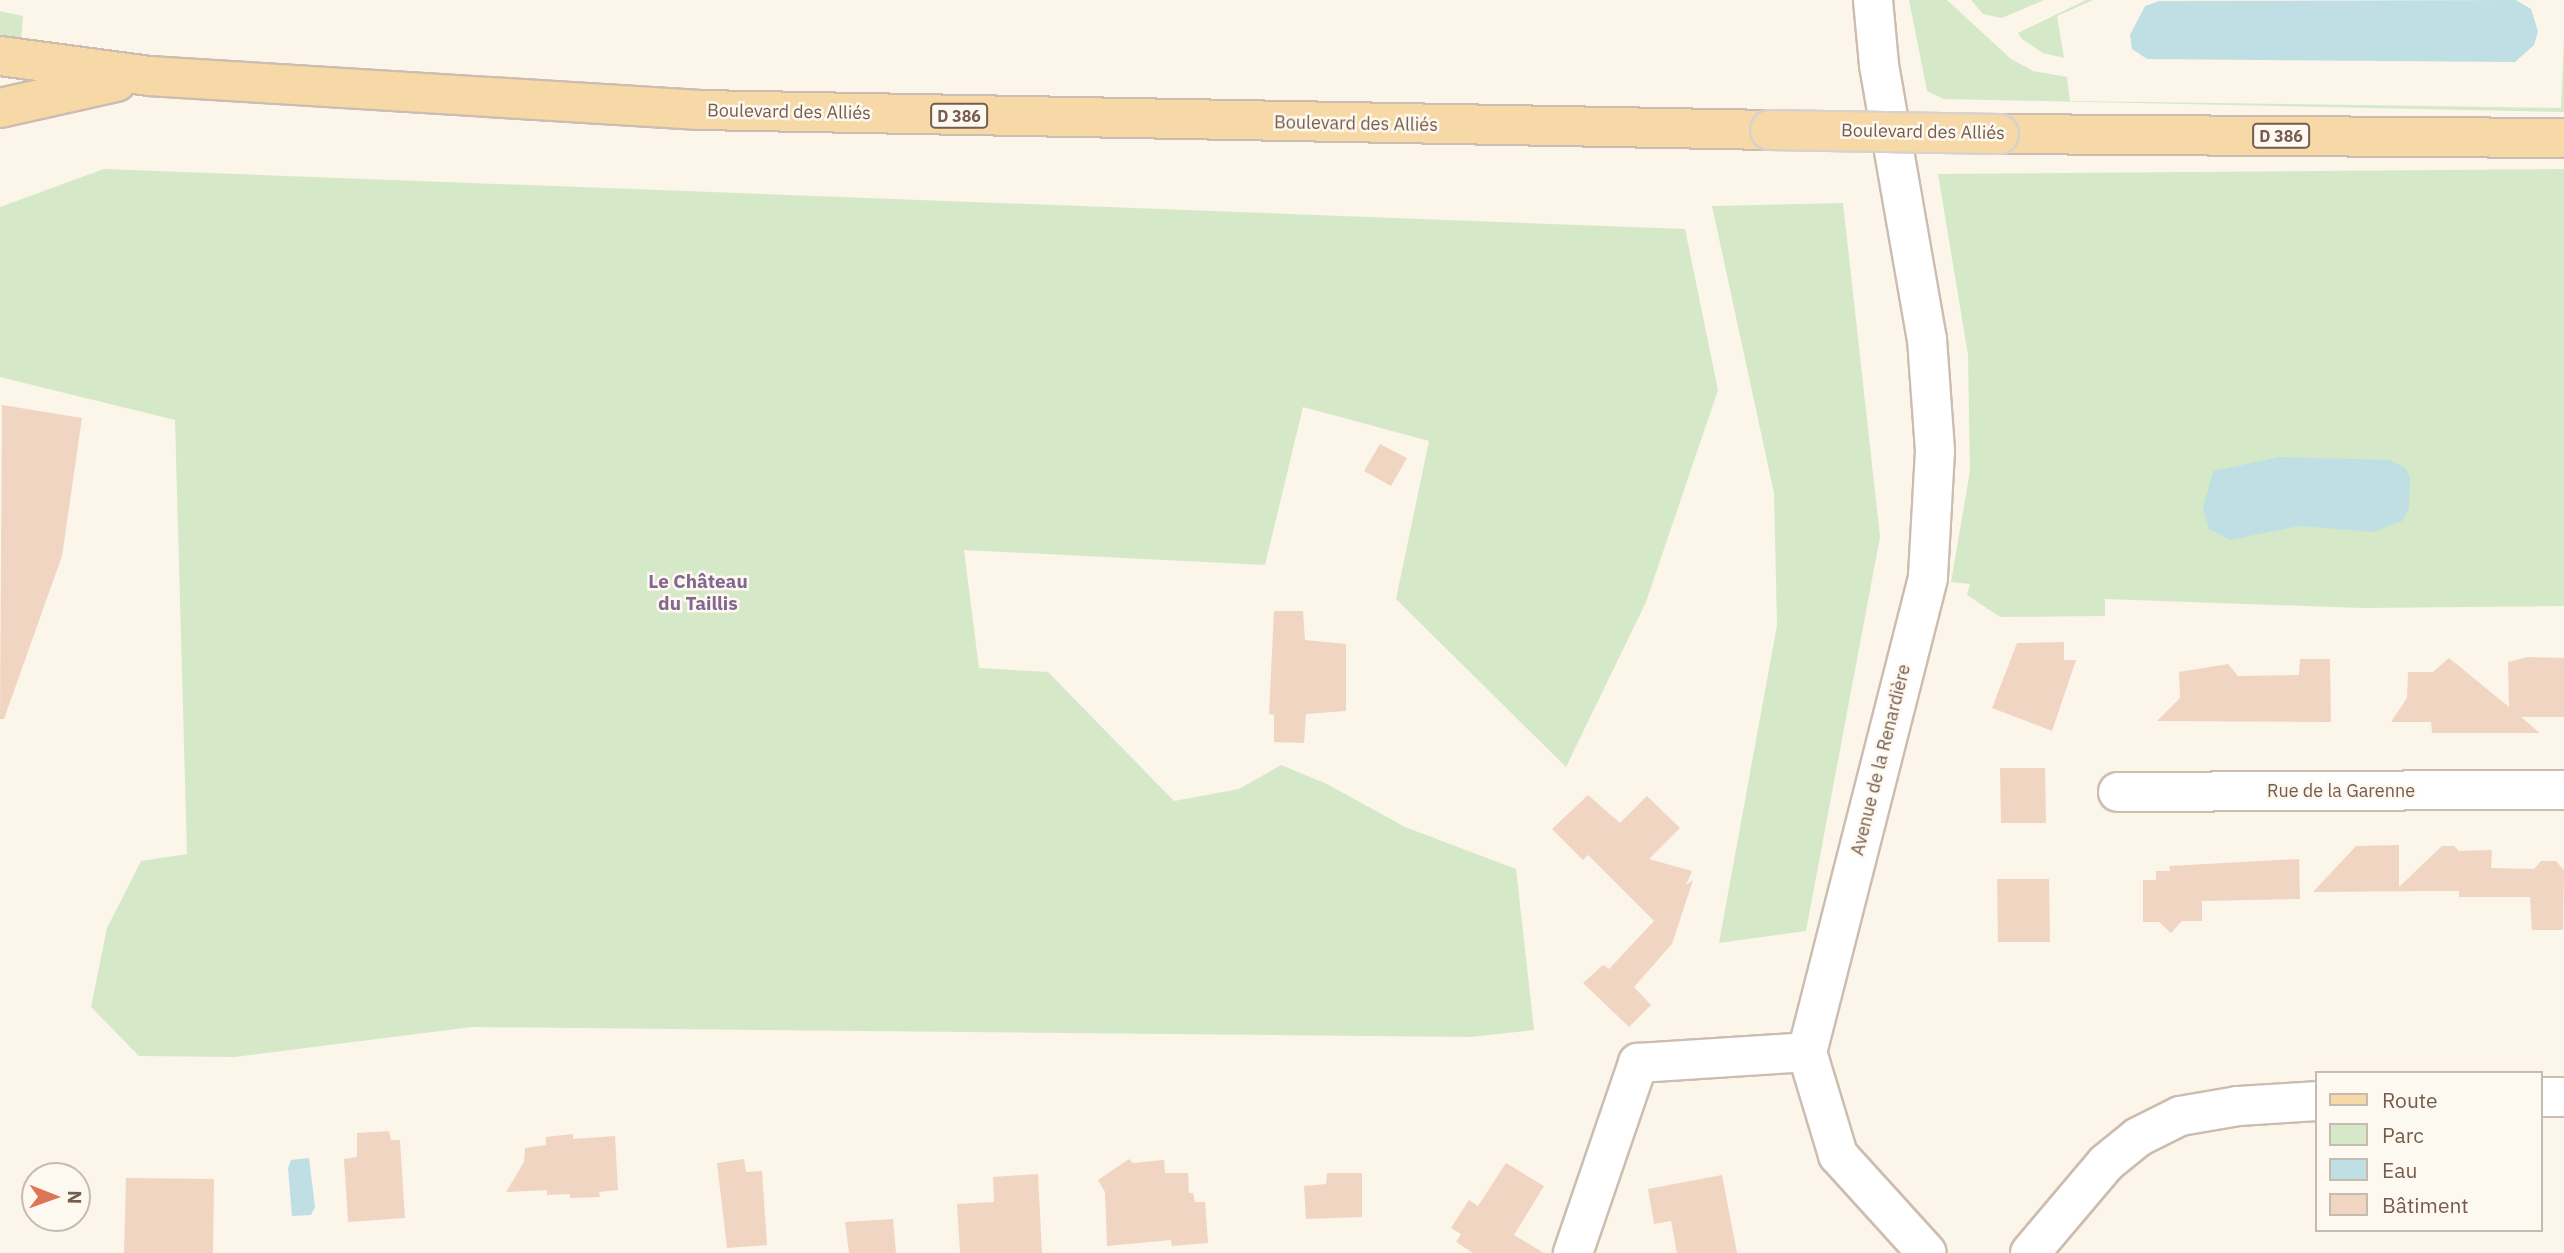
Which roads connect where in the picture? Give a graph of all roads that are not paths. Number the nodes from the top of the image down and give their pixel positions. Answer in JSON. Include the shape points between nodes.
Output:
{"nodes":[{"id":1,"x":1873,"y":0,"type":"edge"},
{"id":2,"x":0,"y":56,"type":"edge"},
{"id":3,"x":149,"y":76,"type":"junction"},
{"id":4,"x":0,"y":108,"type":"edge"},
{"id":5,"x":2564,"y":138,"type":"edge"},
{"id":6,"x":2564,"y":790,"type":"edge"},
{"id":7,"x":2118,"y":792,"type":"dead end"},
{"id":8,"x":1807,"y":1052,"type":"junction"},
{"id":9,"x":2543,"y":1097,"type":"edge"},
{"id":10,"x":2564,"y":1097,"type":"edge"},
{"id":11,"x":2316,"y":1101,"type":"edge"},
{"id":12,"x":1573,"y":1253,"type":"edge"},
{"id":13,"x":1927,"y":1253,"type":"edge"},
{"id":14,"x":2030,"y":1253,"type":"edge"}],
"edges":[{"from":1,"to":8,"type":"street","name":"Avenue de la Renardière","via":[[1879,65],[1927,338],[1935,451],[1928,578]]},
{"from":2,"to":3,"type":"main road","name":"Boulevard des Alliés"},
{"from":3,"to":4,"type":"main road","name":"Boulevard des Alliés"},
{"from":3,"to":5,"type":"main road","name":"Boulevard des Alliés","number":"D 386","bridge":true,"via":[[700,110],[1999,134]]},
{"from":6,"to":7,"type":"street","name":"Rue de la Garenne"},
{"from":8,"to":12,"type":"street","via":[[1638,1063]]},
{"from":8,"to":13,"type":"street","via":[[1838,1155]]},
{"from":9,"to":10,"type":"street"},
{"from":11,"to":14,"type":"street","via":[[2238,1106],[2180,1116],[2138,1137],[2106,1163]]}]}
